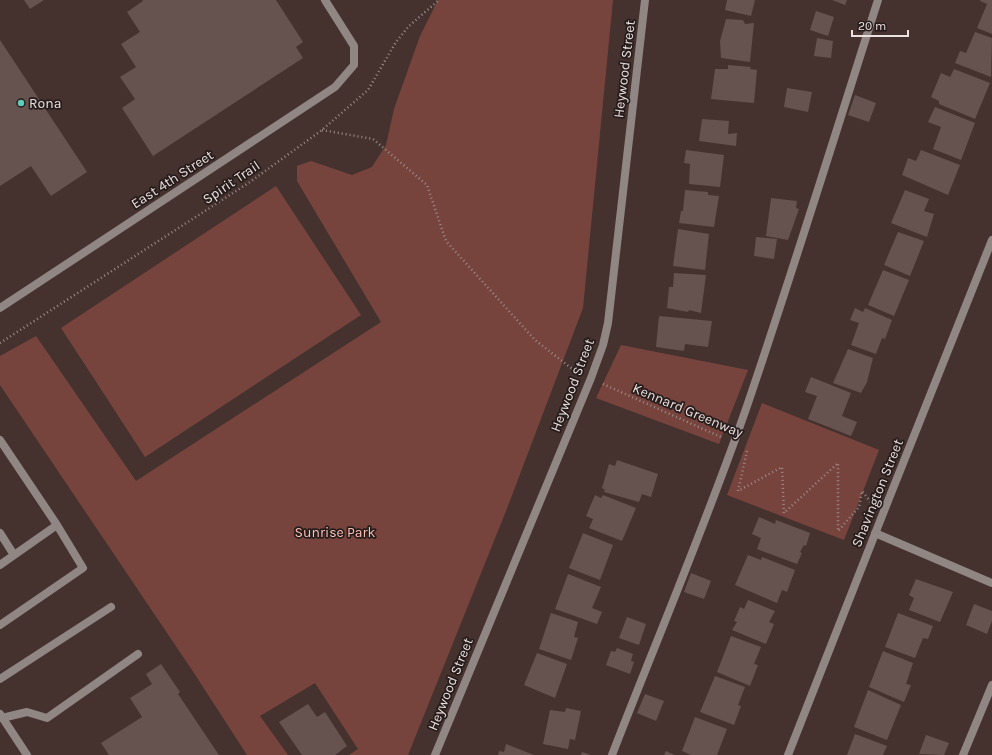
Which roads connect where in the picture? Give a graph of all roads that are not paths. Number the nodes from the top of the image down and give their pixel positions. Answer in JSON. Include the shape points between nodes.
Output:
{"nodes":[{"id":1,"x":325,"y":0,"type":"edge"},
{"id":2,"x":645,"y":0,"type":"edge"},
{"id":3,"x":878,"y":0,"type":"edge"},
{"id":4,"x":992,"y":240,"type":"edge"},
{"id":5,"x":0,"y":308,"type":"edge"},
{"id":6,"x":0,"y":440,"type":"edge"},
{"id":7,"x":57,"y":525,"type":"junction"},
{"id":8,"x":0,"y":533,"type":"edge"},
{"id":9,"x":875,"y":533,"type":"junction"},
{"id":10,"x":14,"y":555,"type":"junction"},
{"id":11,"x":0,"y":565,"type":"edge"},
{"id":12,"x":992,"y":583,"type":"edge"},
{"id":13,"x":111,"y":607,"type":"dead end"},
{"id":14,"x":0,"y":625,"type":"edge"},
{"id":15,"x":138,"y":654,"type":"dead end"},
{"id":16,"x":0,"y":679,"type":"edge"},
{"id":17,"x":992,"y":685,"type":"edge"},
{"id":18,"x":1,"y":716,"type":"edge"},
{"id":19,"x":27,"y":755,"type":"edge"},
{"id":20,"x":435,"y":755,"type":"edge"},
{"id":21,"x":612,"y":755,"type":"edge"},
{"id":22,"x":788,"y":755,"type":"edge"},
{"id":23,"x":963,"y":755,"type":"edge"}],
"edges":[{"from":1,"to":5,"type":"street","name":"East 4th Street","via":[[354,46],[354,65],[335,87]]},
{"from":2,"to":20,"type":"street","name":"Heywood Street","via":[[608,323],[603,345]]},
{"from":3,"to":21,"type":"street","via":[[734,442]]},
{"from":4,"to":9,"type":"street","name":"Shavington Street"},
{"from":6,"to":7,"type":"street"},
{"from":7,"to":10,"type":"street"},
{"from":7,"to":14,"type":"street","via":[[83,568]]},
{"from":8,"to":10,"type":"street"},
{"from":9,"to":12,"type":"street"},
{"from":9,"to":22,"type":"street","name":"Shavington Street"},
{"from":10,"to":11,"type":"street"},
{"from":13,"to":16,"type":"street"},
{"from":15,"to":18,"type":"street","via":[[47,718],[27,712]]},
{"from":17,"to":23,"type":"street"},
{"from":18,"to":19,"type":"street"}]}
